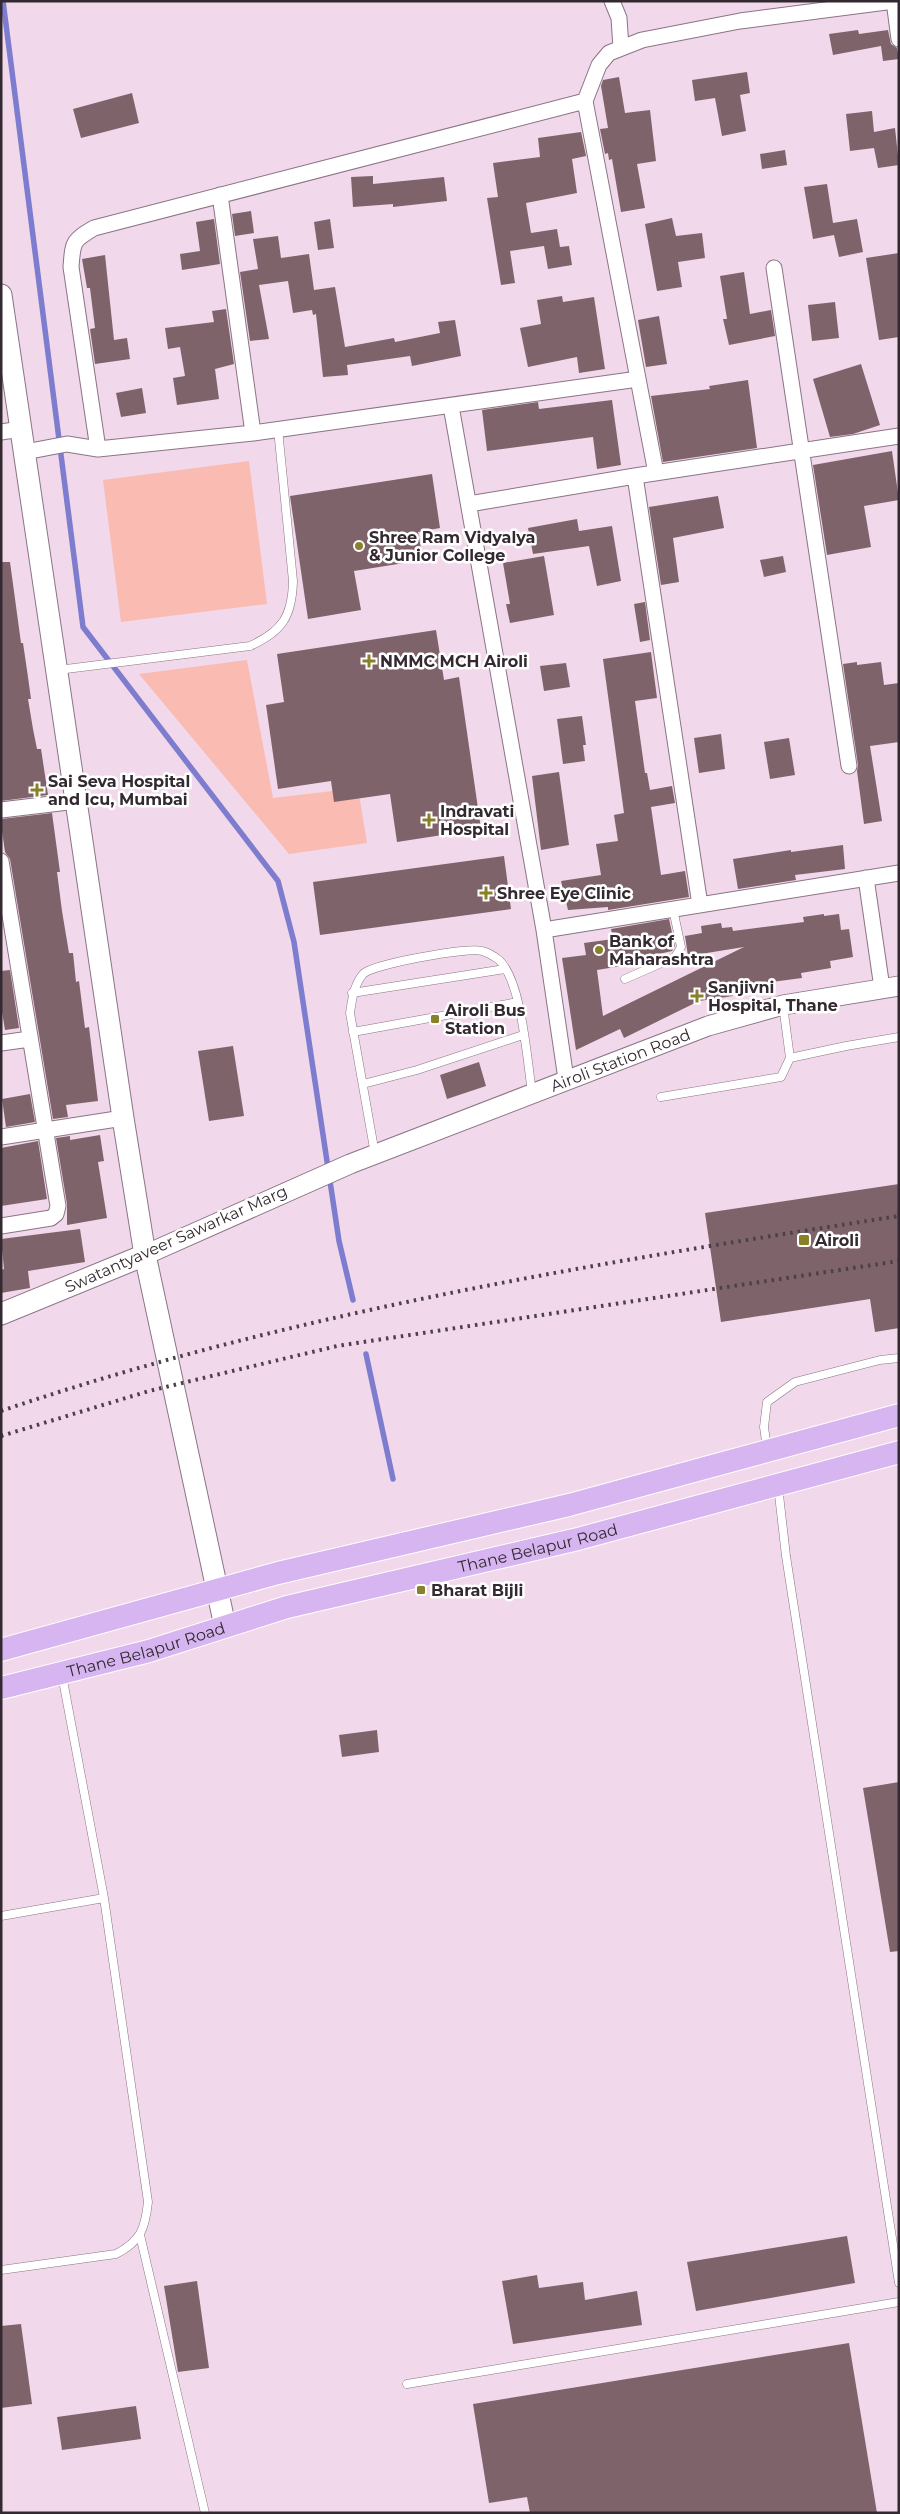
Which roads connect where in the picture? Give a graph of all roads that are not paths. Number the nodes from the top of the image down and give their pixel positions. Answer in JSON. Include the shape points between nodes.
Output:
{"nodes":[{"id":1,"x":612,"y":1,"type":"edge"},
{"id":2,"x":894,"y":1,"type":"edge"},
{"id":3,"x":899,"y":39,"type":"edge"},
{"id":4,"x":621,"y":48,"type":"junction"},
{"id":5,"x":585,"y":101,"type":"junction"},
{"id":6,"x":220,"y":195,"type":"junction"},
{"id":7,"x":774,"y":268,"type":"dead end"},
{"id":8,"x":1,"y":295,"type":"edge"},
{"id":9,"x":638,"y":379,"type":"junction"},
{"id":10,"x":451,"y":406,"type":"junction"},
{"id":11,"x":278,"y":429,"type":"junction"},
{"id":12,"x":11,"y":430,"type":"edge"},
{"id":13,"x":253,"y":433,"type":"junction"},
{"id":14,"x":899,"y":436,"type":"edge"},
{"id":15,"x":98,"y":449,"type":"junction"},
{"id":16,"x":29,"y":451,"type":"junction"},
{"id":17,"x":803,"y":451,"type":"junction"},
{"id":18,"x":656,"y":473,"type":"junction"},
{"id":19,"x":635,"y":476,"type":"junction"},
{"id":20,"x":469,"y":504,"type":"junction"},
{"id":21,"x":66,"y":669,"type":"junction"},
{"id":22,"x":849,"y":766,"type":"dead end"},
{"id":23,"x":77,"y":801,"type":"junction"},
{"id":24,"x":1,"y":810,"type":"edge"},
{"id":25,"x":2,"y":870,"type":"edge"},
{"id":26,"x":899,"y":873,"type":"edge"},
{"id":27,"x":866,"y":878,"type":"junction"},
{"id":28,"x":700,"y":905,"type":"junction"},
{"id":29,"x":673,"y":909,"type":"junction"},
{"id":30,"x":544,"y":930,"type":"junction"},
{"id":31,"x":9,"y":954,"type":"edge"},
{"id":32,"x":504,"y":969,"type":"junction"},
{"id":33,"x":625,"y":979,"type":"dead end"},
{"id":34,"x":891,"y":987,"type":"edge"},
{"id":35,"x":352,"y":993,"type":"junction"},
{"id":36,"x":518,"y":1002,"type":"junction"},
{"id":37,"x":783,"y":1005,"type":"junction"},
{"id":38,"x":353,"y":1032,"type":"junction"},
{"id":39,"x":523,"y":1035,"type":"junction"},
{"id":40,"x":899,"y":1037,"type":"edge"},
{"id":41,"x":30,"y":1039,"type":"junction"},
{"id":42,"x":1,"y":1043,"type":"edge"},
{"id":43,"x":790,"y":1058,"type":"junction"},
{"id":44,"x":566,"y":1079,"type":"junction"},
{"id":45,"x":363,"y":1084,"type":"junction"},
{"id":46,"x":532,"y":1092,"type":"junction"},
{"id":47,"x":662,"y":1097,"type":"dead end"},
{"id":48,"x":123,"y":1118,"type":"junction"},
{"id":49,"x":45,"y":1129,"type":"junction"},
{"id":50,"x":1,"y":1137,"type":"edge"},
{"id":51,"x":375,"y":1154,"type":"junction"},
{"id":52,"x":350,"y":1164,"type":"joint"},
{"id":53,"x":1,"y":1226,"type":"edge"},
{"id":54,"x":145,"y":1255,"type":"junction"},
{"id":55,"x":1,"y":1314,"type":"edge"},
{"id":56,"x":899,"y":1358,"type":"edge"},
{"id":57,"x":899,"y":1415,"type":"edge"},
{"id":58,"x":768,"y":1450,"type":"junction"},
{"id":59,"x":899,"y":1452,"type":"edge"},
{"id":60,"x":778,"y":1484,"type":"junction"},
{"id":61,"x":218,"y":1590,"type":"junction"},
{"id":62,"x":225,"y":1626,"type":"junction"},
{"id":63,"x":1,"y":1650,"type":"edge"},
{"id":64,"x":61,"y":1672,"type":"junction"},
{"id":65,"x":1,"y":1688,"type":"edge"},
{"id":66,"x":104,"y":1898,"type":"junction"},
{"id":67,"x":1,"y":1916,"type":"edge"},
{"id":68,"x":899,"y":2222,"type":"edge"},
{"id":69,"x":890,"y":2223,"type":"junction"},
{"id":70,"x":140,"y":2235,"type":"junction"},
{"id":71,"x":1,"y":2270,"type":"edge"},
{"id":72,"x":899,"y":2283,"type":"edge"},
{"id":73,"x":899,"y":2302,"type":"edge"},
{"id":74,"x":407,"y":2384,"type":"dead end"},
{"id":75,"x":205,"y":2513,"type":"edge"}],
"edges":[{"from":1,"to":4,"type":"street","via":[[619,18]]},
{"from":2,"to":3,"type":"street"},
{"from":2,"to":4,"type":"street","via":[[740,22],[642,40]]},
{"from":4,"to":5,"type":"street","via":[[608,53],[599,65]]},
{"from":5,"to":6,"type":"street"},
{"from":5,"to":9,"type":"street"},
{"from":6,"to":13,"type":"street"},
{"from":6,"to":15,"type":"street","via":[[94,228],[76,238],[71,267]]},
{"from":7,"to":17,"type":"street"},
{"from":8,"to":12,"type":"main road"},
{"from":9,"to":10,"type":"street"},
{"from":9,"to":18,"type":"street"},
{"from":10,"to":11,"type":"street"},
{"from":10,"to":20,"type":"street"},
{"from":11,"to":13,"type":"street"},
{"from":11,"to":21,"type":"lane","via":[[293,581],[292,601],[285,620],[267,638],[250,646]]},
{"from":12,"to":16,"type":"main road"},
{"from":13,"to":15,"type":"street"},
{"from":14,"to":17,"type":"street"},
{"from":15,"to":16,"type":"street","via":[[67,444]]},
{"from":16,"to":21,"type":"main road"},
{"from":17,"to":18,"type":"street"},
{"from":17,"to":22,"type":"street"},
{"from":18,"to":19,"type":"street"},
{"from":19,"to":20,"type":"street"},
{"from":19,"to":28,"type":"street"},
{"from":20,"to":30,"type":"street"},
{"from":21,"to":23,"type":"main road"},
{"from":23,"to":24,"type":"street"},
{"from":23,"to":48,"type":"main road"},
{"from":25,"to":31,"type":"street"},
{"from":26,"to":27,"type":"street"},
{"from":27,"to":28,"type":"street"},
{"from":27,"to":34,"type":"street"},
{"from":28,"to":29,"type":"street"},
{"from":29,"to":30,"type":"street"},
{"from":29,"to":33,"type":"lane","via":[[681,947],[675,957]]},
{"from":30,"to":44,"type":"street"},
{"from":31,"to":41,"type":"street"},
{"from":32,"to":35,"type":"lane"},
{"from":32,"to":35,"type":"lane","via":[[499,961],[482,951],[457,951],[383,965],[364,973]]},
{"from":32,"to":36,"type":"lane"},
{"from":34,"to":37,"type":"street","name":"Airoli Station Road"},
{"from":35,"to":38,"type":"lane","via":[[350,1013]]},
{"from":36,"to":38,"type":"lane"},
{"from":36,"to":39,"type":"lane"},
{"from":37,"to":43,"type":"lane"},
{"from":37,"to":44,"type":"street","name":"Airoli Station Road","via":[[708,1026]]},
{"from":38,"to":45,"type":"lane"},
{"from":39,"to":45,"type":"lane","via":[[418,1070]]},
{"from":39,"to":46,"type":"lane"},
{"from":40,"to":43,"type":"lane"},
{"from":41,"to":42,"type":"street"},
{"from":41,"to":49,"type":"street"},
{"from":43,"to":47,"type":"lane","via":[[780,1077]]},
{"from":44,"to":46,"type":"street","name":"Airoli Station Road"},
{"from":45,"to":51,"type":"lane"},
{"from":46,"to":51,"type":"street","name":"Airoli Station Road"},
{"from":48,"to":49,"type":"street"},
{"from":48,"to":54,"type":"main road"},
{"from":49,"to":50,"type":"street"},
{"from":49,"to":53,"type":"street","via":[[58,1206],[56,1214],[50,1218]]},
{"from":51,"to":52,"type":"street","name":"Airoli Station Road"},
{"from":52,"to":54,"type":"street","name":"Swatantyaveer Sawarkar Marg"},
{"from":54,"to":55,"type":"main road","name":"Swatantyaveer Sawarkar Marg"},
{"from":54,"to":61,"type":"main road"},
{"from":56,"to":58,"type":"lane","via":[[795,1382],[767,1402],[764,1427]]},
{"from":57,"to":58,"type":"main road"},
{"from":58,"to":61,"type":"main road","via":[[569,1504]]},
{"from":59,"to":60,"type":"main road","name":"Thane Belapur Road"},
{"from":60,"to":62,"type":"main road","name":"Thane Belapur Road","via":[[578,1539],[287,1607]]},
{"from":60,"to":69,"type":"lane","via":[[786,1556]]},
{"from":61,"to":62,"type":"main road"},
{"from":61,"to":63,"type":"main road"},
{"from":62,"to":64,"type":"main road","name":"Thane Belapur Road","via":[[149,1651]]},
{"from":64,"to":65,"type":"main road","name":"Thane Belapur Road"},
{"from":64,"to":66,"type":"lane"},
{"from":66,"to":67,"type":"lane"},
{"from":66,"to":70,"type":"lane","via":[[148,2202]]},
{"from":68,"to":69,"type":"lane"},
{"from":69,"to":72,"type":"lane"},
{"from":70,"to":71,"type":"lane","via":[[131,2246],[116,2254]]},
{"from":70,"to":75,"type":"lane"},
{"from":73,"to":74,"type":"lane"}]}
